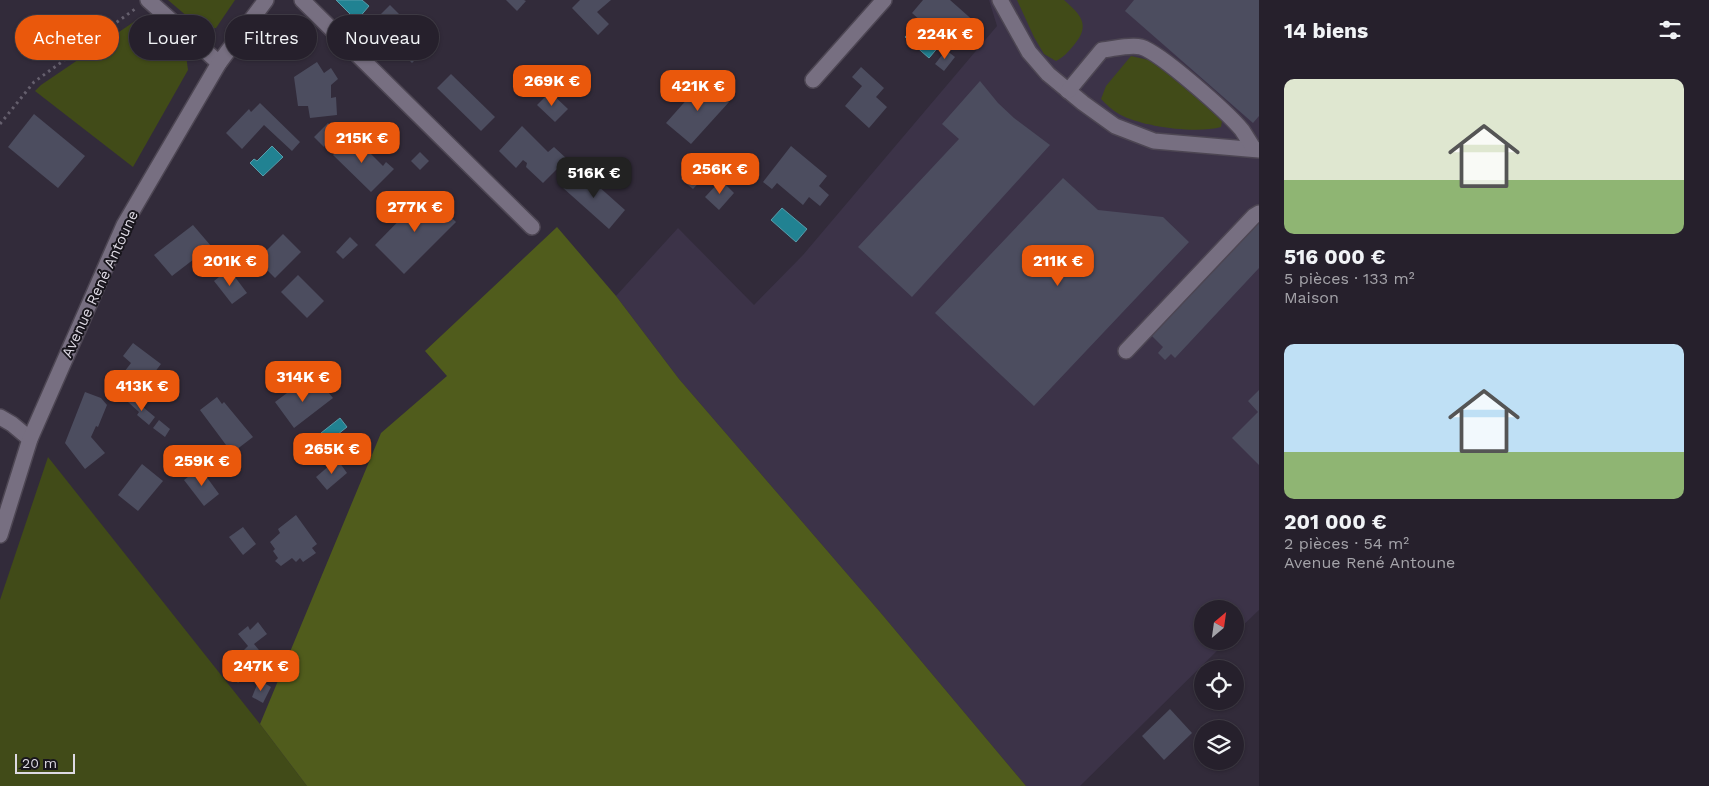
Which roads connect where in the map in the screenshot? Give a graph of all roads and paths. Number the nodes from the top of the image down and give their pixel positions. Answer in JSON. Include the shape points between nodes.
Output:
{"nodes":[{"id":1,"x":148,"y":0,"type":"edge"},
{"id":2,"x":266,"y":0,"type":"edge"},
{"id":3,"x":302,"y":0,"type":"edge"},
{"id":4,"x":884,"y":0,"type":"edge"},
{"id":5,"x":1000,"y":0,"type":"edge"},
{"id":6,"x":219,"y":63,"type":"junction"},
{"id":7,"x":813,"y":80,"type":"dead end"},
{"id":8,"x":1068,"y":91,"type":"junction"},
{"id":9,"x":0,"y":124,"type":"edge"},
{"id":10,"x":1242,"y":130,"type":"junction"},
{"id":11,"x":1259,"y":132,"type":"edge"},
{"id":12,"x":1257,"y":150,"type":"edge"},
{"id":13,"x":1259,"y":213,"type":"edge"},
{"id":14,"x":532,"y":227,"type":"dead end"},
{"id":15,"x":1126,"y":351,"type":"dead end"},
{"id":16,"x":0,"y":417,"type":"edge"},
{"id":17,"x":30,"y":439,"type":"junction"},
{"id":18,"x":0,"y":535,"type":"edge"}],
"edges":[{"from":1,"to":6,"type":"street"},
{"from":1,"to":9,"type":"path","via":[[34,82]]},
{"from":2,"to":6,"type":"street","name":"Avenue René Antoune"},
{"from":3,"to":14,"type":"street"},
{"from":4,"to":7,"type":"street"},
{"from":5,"to":8,"type":"street","via":[[1029,52]]},
{"from":6,"to":17,"type":"street","name":"Avenue René Antoune","via":[[124,225]]},
{"from":8,"to":10,"type":"street","via":[[1102,50],[1138,46],[1168,64]]},
{"from":8,"to":12,"type":"street","via":[[1116,126],[1154,141]]},
{"from":10,"to":11,"type":"street"},
{"from":10,"to":12,"type":"street"},
{"from":13,"to":15,"type":"street"},
{"from":16,"to":17,"type":"street"},
{"from":17,"to":18,"type":"street","name":"Avenue René Antoune"}]}
